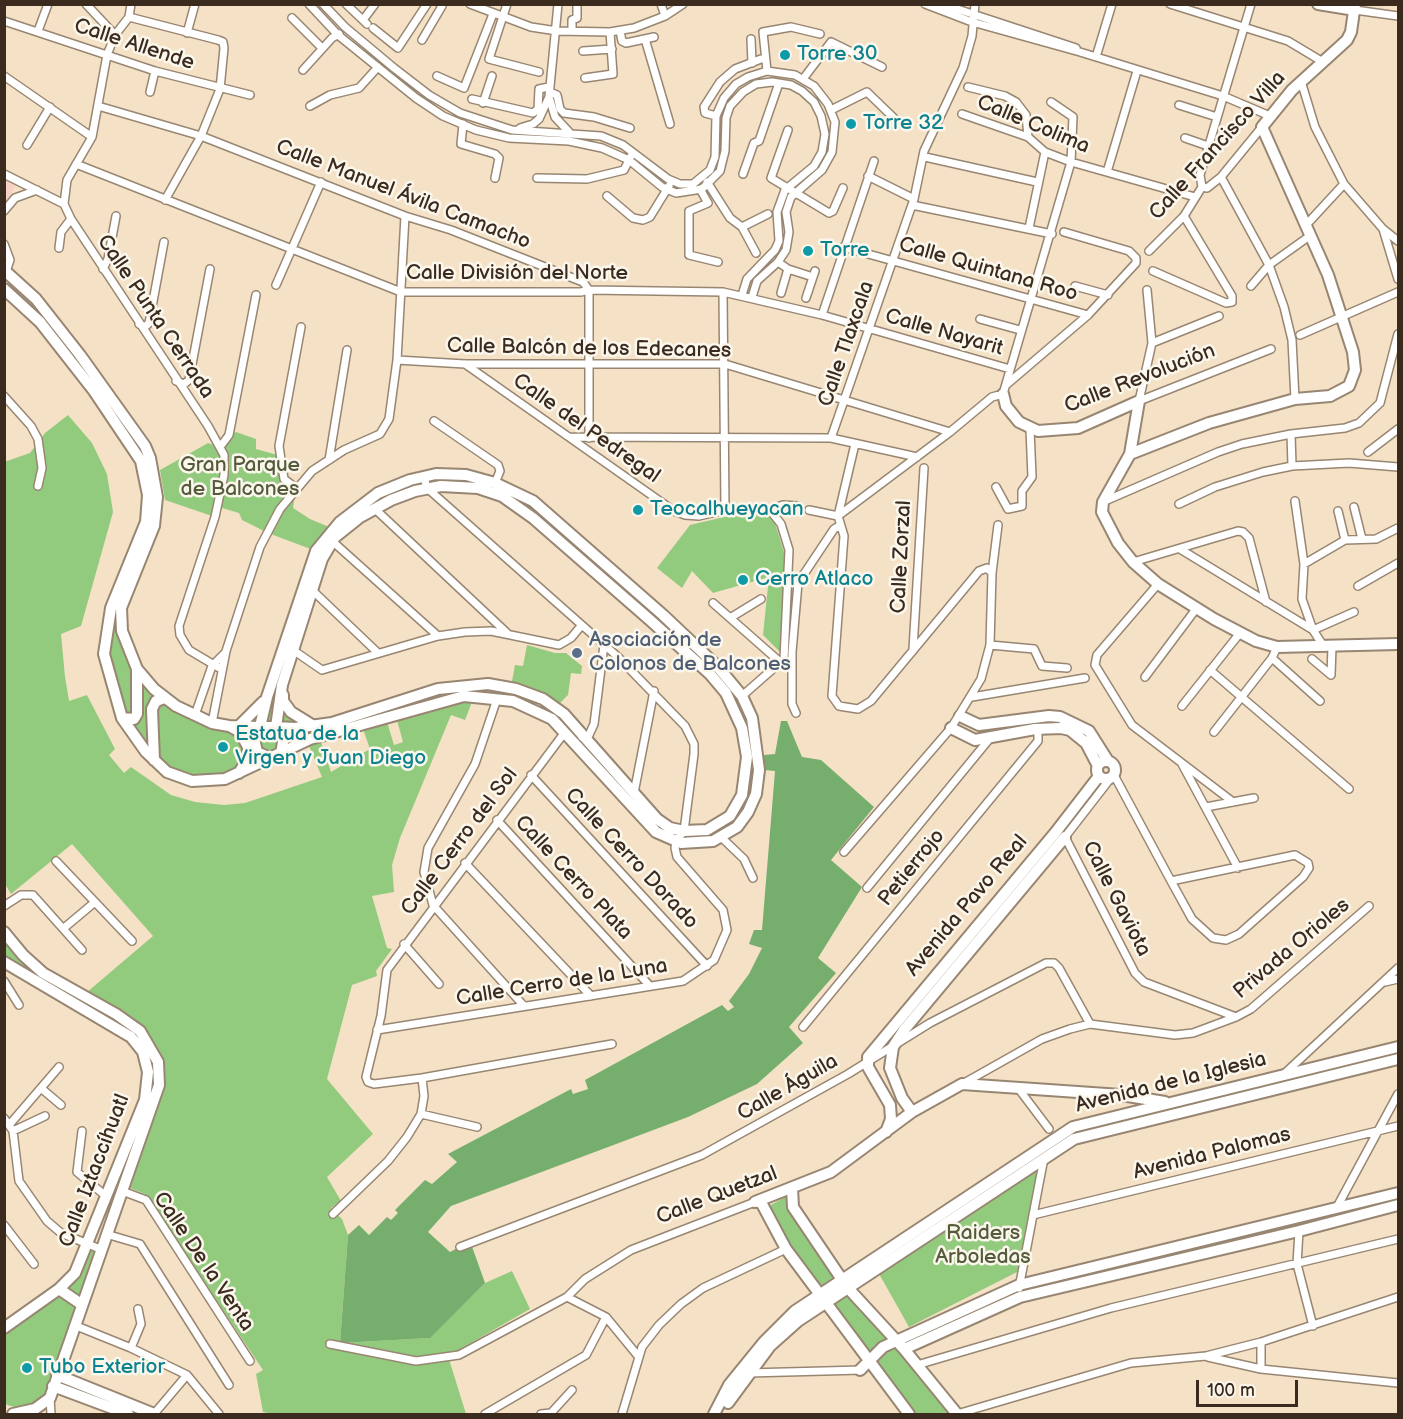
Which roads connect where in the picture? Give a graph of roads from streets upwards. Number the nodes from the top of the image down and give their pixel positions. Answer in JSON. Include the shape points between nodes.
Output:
{"nodes":[{"id":1,"x":48,"y":4,"type":"edge"},
{"id":2,"x":86,"y":4,"type":"edge"},
{"id":3,"x":131,"y":4,"type":"edge"},
{"id":4,"x":195,"y":4,"type":"edge"},
{"id":5,"x":309,"y":4,"type":"edge"},
{"id":6,"x":323,"y":4,"type":"edge"},
{"id":7,"x":346,"y":4,"type":"edge"},
{"id":8,"x":375,"y":4,"type":"edge"},
{"id":9,"x":427,"y":4,"type":"edge"},
{"id":10,"x":440,"y":4,"type":"edge"},
{"id":11,"x":470,"y":4,"type":"edge"},
{"id":12,"x":507,"y":4,"type":"edge"},
{"id":13,"x":558,"y":4,"type":"edge"},
{"id":14,"x":577,"y":4,"type":"edge"},
{"id":15,"x":661,"y":4,"type":"edge"},
{"id":16,"x":925,"y":4,"type":"edge"},
{"id":17,"x":942,"y":4,"type":"edge"},
{"id":18,"x":975,"y":4,"type":"edge"},
{"id":19,"x":1112,"y":4,"type":"edge"},
{"id":20,"x":1170,"y":4,"type":"edge"},
{"id":21,"x":1251,"y":4,"type":"edge"},
{"id":22,"x":1318,"y":4,"type":"edge"},
{"id":23,"x":680,"y":5,"type":"edge"},
{"id":24,"x":1355,"y":7,"type":"edge"},
{"id":25,"x":493,"y":14,"type":"junction"},
{"id":26,"x":665,"y":16,"type":"junction"},
{"id":27,"x":1398,"y":16,"type":"edge"},
{"id":28,"x":129,"y":17,"type":"junction"},
{"id":29,"x":502,"y":17,"type":"junction"},
{"id":30,"x":292,"y":18,"type":"dead end"},
{"id":31,"x":972,"y":19,"type":"junction"},
{"id":32,"x":4,"y":21,"type":"edge"},
{"id":33,"x":368,"y":24,"type":"junction"},
{"id":34,"x":1243,"y":26,"type":"junction"},
{"id":35,"x":345,"y":27,"type":"junction"},
{"id":36,"x":38,"y":31,"type":"junction"},
{"id":37,"x":557,"y":31,"type":"junction"},
{"id":38,"x":572,"y":31,"type":"junction"},
{"id":39,"x":620,"y":31,"type":"junction"},
{"id":40,"x":610,"y":32,"type":"junction"},
{"id":41,"x":187,"y":33,"type":"junction"},
{"id":42,"x":820,"y":34,"type":"dead end"},
{"id":43,"x":115,"y":35,"type":"junction"},
{"id":44,"x":338,"y":35,"type":"junction"},
{"id":45,"x":654,"y":37,"type":"dead end"},
{"id":46,"x":645,"y":39,"type":"junction"},
{"id":47,"x":751,"y":39,"type":"dead end"},
{"id":48,"x":422,"y":40,"type":"dead end"},
{"id":49,"x":322,"y":48,"type":"junction"},
{"id":50,"x":612,"y":49,"type":"junction"},
{"id":51,"x":583,"y":51,"type":"dead end"},
{"id":52,"x":107,"y":55,"type":"junction"},
{"id":53,"x":1096,"y":57,"type":"junction"},
{"id":54,"x":761,"y":59,"type":"dead end"},
{"id":55,"x":1323,"y":62,"type":"junction"},
{"id":56,"x":752,"y":63,"type":"junction"},
{"id":57,"x":378,"y":67,"type":"junction"},
{"id":58,"x":882,"y":68,"type":"dead end"},
{"id":59,"x":303,"y":70,"type":"dead end"},
{"id":60,"x":155,"y":71,"type":"junction"},
{"id":61,"x":767,"y":71,"type":"junction"},
{"id":62,"x":1137,"y":71,"type":"junction"},
{"id":63,"x":539,"y":72,"type":"dead end"},
{"id":64,"x":795,"y":75,"type":"junction"},
{"id":65,"x":437,"y":76,"type":"dead end"},
{"id":66,"x":492,"y":76,"type":"dead end"},
{"id":67,"x":585,"y":78,"type":"dead end"},
{"id":68,"x":6,"y":80,"type":"edge"},
{"id":69,"x":804,"y":80,"type":"junction"},
{"id":70,"x":1301,"y":81,"type":"junction"},
{"id":71,"x":779,"y":83,"type":"junction"},
{"id":72,"x":791,"y":85,"type":"junction"},
{"id":73,"x":968,"y":87,"type":"dead end"},
{"id":74,"x":220,"y":89,"type":"junction"},
{"id":75,"x":150,"y":92,"type":"dead end"},
{"id":76,"x":549,"y":92,"type":"junction"},
{"id":77,"x":250,"y":95,"type":"dead end"},
{"id":78,"x":1223,"y":96,"type":"junction"},
{"id":79,"x":471,"y":99,"type":"dead end"},
{"id":80,"x":1051,"y":102,"type":"dead end"},
{"id":81,"x":483,"y":103,"type":"junction"},
{"id":82,"x":1179,"y":105,"type":"dead end"},
{"id":83,"x":98,"y":106,"type":"junction"},
{"id":84,"x":310,"y":106,"type":"dead end"},
{"id":85,"x":50,"y":107,"type":"junction"},
{"id":86,"x":831,"y":110,"type":"junction"},
{"id":87,"x":962,"y":114,"type":"dead end"},
{"id":88,"x":716,"y":116,"type":"junction"},
{"id":89,"x":1270,"y":116,"type":"junction"},
{"id":90,"x":1217,"y":117,"type":"junction"},
{"id":91,"x":899,"y":123,"type":"dead end"},
{"id":92,"x":463,"y":124,"type":"junction"},
{"id":93,"x":670,"y":124,"type":"dead end"},
{"id":94,"x":1262,"y":127,"type":"junction"},
{"id":95,"x":630,"y":128,"type":"dead end"},
{"id":96,"x":512,"y":130,"type":"junction"},
{"id":97,"x":788,"y":130,"type":"dead end"},
{"id":98,"x":569,"y":132,"type":"junction"},
{"id":99,"x":201,"y":136,"type":"junction"},
{"id":100,"x":92,"y":137,"type":"junction"},
{"id":101,"x":1028,"y":137,"type":"junction"},
{"id":102,"x":1185,"y":138,"type":"dead end"},
{"id":103,"x":27,"y":145,"type":"dead end"},
{"id":104,"x":1208,"y":146,"type":"junction"},
{"id":105,"x":633,"y":151,"type":"junction"},
{"id":106,"x":1045,"y":152,"type":"junction"},
{"id":107,"x":925,"y":157,"type":"junction"},
{"id":108,"x":629,"y":160,"type":"junction"},
{"id":109,"x":873,"y":161,"type":"dead end"},
{"id":110,"x":1071,"y":162,"type":"junction"},
{"id":111,"x":76,"y":164,"type":"junction"},
{"id":112,"x":1107,"y":172,"type":"junction"},
{"id":113,"x":4,"y":174,"type":"edge"},
{"id":114,"x":743,"y":174,"type":"dead end"},
{"id":115,"x":868,"y":176,"type":"junction"},
{"id":116,"x":537,"y":177,"type":"dead end"},
{"id":117,"x":705,"y":177,"type":"junction"},
{"id":118,"x":1221,"y":177,"type":"junction"},
{"id":119,"x":495,"y":178,"type":"dead end"},
{"id":120,"x":671,"y":181,"type":"junction"},
{"id":121,"x":321,"y":182,"type":"junction"},
{"id":122,"x":1037,"y":182,"type":"junction"},
{"id":123,"x":709,"y":184,"type":"junction"},
{"id":124,"x":1344,"y":184,"type":"junction"},
{"id":125,"x":788,"y":186,"type":"junction"},
{"id":126,"x":1202,"y":187,"type":"junction"},
{"id":127,"x":843,"y":188,"type":"dead end"},
{"id":128,"x":700,"y":189,"type":"junction"},
{"id":129,"x":37,"y":190,"type":"junction"},
{"id":130,"x":667,"y":190,"type":"junction"},
{"id":131,"x":796,"y":191,"type":"junction"},
{"id":132,"x":608,"y":196,"type":"dead end"},
{"id":133,"x":1195,"y":197,"type":"junction"},
{"id":134,"x":165,"y":200,"type":"junction"},
{"id":135,"x":913,"y":202,"type":"junction"},
{"id":136,"x":64,"y":204,"type":"junction"},
{"id":137,"x":4,"y":211,"type":"edge"},
{"id":138,"x":768,"y":214,"type":"dead end"},
{"id":139,"x":116,"y":216,"type":"dead end"},
{"id":140,"x":405,"y":216,"type":"junction"},
{"id":141,"x":1184,"y":216,"type":"junction"},
{"id":142,"x":71,"y":219,"type":"junction"},
{"id":143,"x":742,"y":227,"type":"junction"},
{"id":144,"x":1029,"y":228,"type":"junction"},
{"id":145,"x":1309,"y":229,"type":"junction"},
{"id":146,"x":1383,"y":229,"type":"junction"},
{"id":147,"x":1064,"y":232,"type":"dead end"},
{"id":148,"x":1052,"y":234,"type":"junction"},
{"id":149,"x":164,"y":242,"type":"dead end"},
{"id":150,"x":1398,"y":242,"type":"edge"},
{"id":151,"x":4,"y":244,"type":"edge"},
{"id":152,"x":843,"y":247,"type":"junction"},
{"id":153,"x":59,"y":248,"type":"dead end"},
{"id":154,"x":291,"y":248,"type":"junction"},
{"id":155,"x":1149,"y":251,"type":"dead end"},
{"id":156,"x":756,"y":253,"type":"dead end"},
{"id":157,"x":894,"y":260,"type":"junction"},
{"id":158,"x":718,"y":262,"type":"dead end"},
{"id":159,"x":778,"y":262,"type":"junction"},
{"id":160,"x":1269,"y":265,"type":"junction"},
{"id":161,"x":756,"y":267,"type":"junction"},
{"id":162,"x":103,"y":269,"type":"junction"},
{"id":163,"x":210,"y":269,"type":"dead end"},
{"id":164,"x":788,"y":269,"type":"junction"},
{"id":165,"x":1153,"y":271,"type":"dead end"},
{"id":166,"x":5,"y":272,"type":"edge"},
{"id":167,"x":763,"y":274,"type":"junction"},
{"id":168,"x":1398,"y":279,"type":"edge"},
{"id":169,"x":19,"y":281,"type":"junction"},
{"id":170,"x":276,"y":285,"type":"dead end"},
{"id":171,"x":1075,"y":286,"type":"dead end"},
{"id":172,"x":1251,"y":286,"type":"dead end"},
{"id":173,"x":589,"y":290,"type":"junction"},
{"id":174,"x":1147,"y":290,"type":"dead end"},
{"id":175,"x":7,"y":291,"type":"edge"},
{"id":176,"x":401,"y":292,"type":"junction"},
{"id":177,"x":723,"y":292,"type":"junction"},
{"id":178,"x":1398,"y":292,"type":"edge"},
{"id":179,"x":781,"y":293,"type":"dead end"},
{"id":180,"x":256,"y":295,"type":"dead end"},
{"id":181,"x":742,"y":295,"type":"junction"},
{"id":182,"x":1108,"y":295,"type":"junction"},
{"id":183,"x":752,"y":297,"type":"junction"},
{"id":184,"x":806,"y":298,"type":"dead end"},
{"id":185,"x":1029,"y":300,"type":"junction"},
{"id":186,"x":822,"y":315,"type":"junction"},
{"id":187,"x":1088,"y":315,"type":"junction"},
{"id":188,"x":1219,"y":316,"type":"dead end"},
{"id":189,"x":1341,"y":316,"type":"junction"},
{"id":190,"x":980,"y":319,"type":"dead end"},
{"id":191,"x":139,"y":324,"type":"junction"},
{"id":192,"x":301,"y":327,"type":"dead end"},
{"id":193,"x":869,"y":330,"type":"junction"},
{"id":194,"x":1020,"y":330,"type":"junction"},
{"id":195,"x":1398,"y":334,"type":"edge"},
{"id":196,"x":1300,"y":335,"type":"dead end"},
{"id":197,"x":1152,"y":343,"type":"junction"},
{"id":198,"x":1271,"y":349,"type":"dead end"},
{"id":199,"x":347,"y":350,"type":"dead end"},
{"id":200,"x":397,"y":360,"type":"junction"},
{"id":201,"x":465,"y":364,"type":"junction"},
{"id":202,"x":591,"y":364,"type":"junction"},
{"id":203,"x":725,"y":364,"type":"junction"},
{"id":204,"x":1010,"y":369,"type":"junction"},
{"id":205,"x":176,"y":381,"type":"junction"},
{"id":206,"x":1005,"y":389,"type":"junction"},
{"id":207,"x":4,"y":396,"type":"edge"},
{"id":208,"x":846,"y":399,"type":"junction"},
{"id":209,"x":1295,"y":399,"type":"junction"},
{"id":210,"x":1139,"y":401,"type":"junction"},
{"id":211,"x":434,"y":421,"type":"dead end"},
{"id":212,"x":1030,"y":429,"type":"junction"},
{"id":213,"x":1398,"y":429,"type":"edge"},
{"id":214,"x":951,"y":432,"type":"junction"},
{"id":215,"x":1291,"y":434,"type":"junction"},
{"id":216,"x":569,"y":437,"type":"junction"},
{"id":217,"x":724,"y":437,"type":"junction"},
{"id":218,"x":589,"y":438,"type":"junction"},
{"id":219,"x":831,"y":438,"type":"junction"},
{"id":220,"x":855,"y":444,"type":"junction"},
{"id":221,"x":220,"y":447,"type":"junction"},
{"id":222,"x":1368,"y":452,"type":"dead end"},
{"id":223,"x":1130,"y":454,"type":"junction"},
{"id":224,"x":918,"y":457,"type":"junction"},
{"id":225,"x":329,"y":460,"type":"junction"},
{"id":226,"x":1292,"y":466,"type":"junction"},
{"id":227,"x":924,"y":468,"type":"dead end"},
{"id":228,"x":1398,"y":468,"type":"edge"},
{"id":229,"x":426,"y":482,"type":"junction"},
{"id":230,"x":495,"y":483,"type":"junction"},
{"id":231,"x":38,"y":486,"type":"dead end"},
{"id":232,"x":996,"y":487,"type":"dead end"},
{"id":233,"x":296,"y":488,"type":"junction"},
{"id":234,"x":1295,"y":501,"type":"dead end"},
{"id":235,"x":1102,"y":502,"type":"junction"},
{"id":236,"x":1179,"y":504,"type":"dead end"},
{"id":237,"x":797,"y":506,"type":"dead end"},
{"id":238,"x":1354,"y":507,"type":"dead end"},
{"id":239,"x":374,"y":508,"type":"junction"},
{"id":240,"x":725,"y":510,"type":"junction"},
{"id":241,"x":770,"y":510,"type":"junction"},
{"id":242,"x":809,"y":510,"type":"dead end"},
{"id":243,"x":1338,"y":511,"type":"dead end"},
{"id":244,"x":838,"y":516,"type":"junction"},
{"id":245,"x":998,"y":525,"type":"dead end"},
{"id":246,"x":839,"y":526,"type":"junction"},
{"id":247,"x":1398,"y":528,"type":"edge"},
{"id":248,"x":330,"y":539,"type":"junction"},
{"id":249,"x":1362,"y":539,"type":"junction"},
{"id":250,"x":1345,"y":540,"type":"junction"},
{"id":251,"x":1180,"y":549,"type":"junction"},
{"id":252,"x":1133,"y":562,"type":"junction"},
{"id":253,"x":1398,"y":563,"type":"edge"},
{"id":254,"x":1304,"y":564,"type":"junction"},
{"id":255,"x":992,"y":573,"type":"junction"},
{"id":256,"x":1158,"y":584,"type":"junction"},
{"id":257,"x":1358,"y":586,"type":"dead end"},
{"id":258,"x":312,"y":590,"type":"junction"},
{"id":259,"x":761,"y":599,"type":"dead end"},
{"id":260,"x":1266,"y":602,"type":"junction"},
{"id":261,"x":713,"y":603,"type":"dead end"},
{"id":262,"x":1196,"y":609,"type":"junction"},
{"id":263,"x":1354,"y":612,"type":"dead end"},
{"id":264,"x":730,"y":618,"type":"junction"},
{"id":265,"x":581,"y":626,"type":"junction"},
{"id":266,"x":1313,"y":630,"type":"junction"},
{"id":267,"x":507,"y":633,"type":"junction"},
{"id":268,"x":1240,"y":633,"type":"junction"},
{"id":269,"x":438,"y":636,"type":"junction"},
{"id":270,"x":1398,"y":644,"type":"edge"},
{"id":271,"x":604,"y":645,"type":"junction"},
{"id":272,"x":990,"y":645,"type":"junction"},
{"id":273,"x":289,"y":647,"type":"junction"},
{"id":274,"x":1328,"y":647,"type":"junction"},
{"id":275,"x":913,"y":649,"type":"junction"},
{"id":276,"x":226,"y":651,"type":"junction"},
{"id":277,"x":792,"y":651,"type":"junction"},
{"id":278,"x":378,"y":653,"type":"junction"},
{"id":279,"x":1274,"y":653,"type":"junction"},
{"id":280,"x":1312,"y":659,"type":"dead end"},
{"id":281,"x":782,"y":660,"type":"junction"},
{"id":282,"x":212,"y":666,"type":"junction"},
{"id":283,"x":1067,"y":668,"type":"dead end"},
{"id":284,"x":137,"y":669,"type":"junction"},
{"id":285,"x":221,"y":669,"type":"junction"},
{"id":286,"x":1210,"y":670,"type":"junction"},
{"id":287,"x":714,"y":671,"type":"junction"},
{"id":288,"x":1145,"y":677,"type":"dead end"},
{"id":289,"x":1085,"y":678,"type":"dead end"},
{"id":290,"x":282,"y":685,"type":"junction"},
{"id":291,"x":654,"y":691,"type":"junction"},
{"id":292,"x":267,"y":697,"type":"junction"},
{"id":293,"x":972,"y":697,"type":"junction"},
{"id":294,"x":1242,"y":697,"type":"junction"},
{"id":295,"x":165,"y":698,"type":"junction"},
{"id":296,"x":497,"y":699,"type":"junction"},
{"id":297,"x":1320,"y":700,"type":"dead end"},
{"id":298,"x":744,"y":701,"type":"junction"},
{"id":299,"x":1182,"y":706,"type":"dead end"},
{"id":300,"x":735,"y":710,"type":"junction"},
{"id":301,"x":796,"y":713,"type":"dead end"},
{"id":302,"x":195,"y":715,"type":"junction"},
{"id":303,"x":557,"y":716,"type":"junction"},
{"id":304,"x":960,"y":716,"type":"junction"},
{"id":305,"x":123,"y":718,"type":"junction"},
{"id":306,"x":212,"y":723,"type":"junction"},
{"id":307,"x":234,"y":726,"type":"junction"},
{"id":308,"x":315,"y":726,"type":"junction"},
{"id":309,"x":260,"y":727,"type":"junction"},
{"id":310,"x":276,"y":727,"type":"junction"},
{"id":311,"x":951,"y":728,"type":"junction"},
{"id":312,"x":1035,"y":729,"type":"junction"},
{"id":313,"x":565,"y":732,"type":"junction"},
{"id":314,"x":1214,"y":732,"type":"dead end"},
{"id":315,"x":991,"y":736,"type":"junction"},
{"id":316,"x":580,"y":740,"type":"junction"},
{"id":317,"x":281,"y":753,"type":"junction"},
{"id":318,"x":270,"y":758,"type":"junction"},
{"id":319,"x":154,"y":760,"type":"junction"},
{"id":320,"x":1181,"y":762,"type":"junction"},
{"id":321,"x":1102,"y":768,"type":"junction"},
{"id":322,"x":239,"y":774,"type":"junction"},
{"id":323,"x":531,"y":775,"type":"junction"},
{"id":324,"x":1112,"y":777,"type":"junction"},
{"id":325,"x":1349,"y":789,"type":"dead end"},
{"id":326,"x":634,"y":793,"type":"junction"},
{"id":327,"x":1254,"y":798,"type":"dead end"},
{"id":328,"x":1233,"y":802,"type":"junction"},
{"id":329,"x":1206,"y":807,"type":"junction"},
{"id":330,"x":497,"y":820,"type":"junction"},
{"id":331,"x":684,"y":831,"type":"junction"},
{"id":332,"x":1065,"y":837,"type":"junction"},
{"id":333,"x":722,"y":838,"type":"junction"},
{"id":334,"x":676,"y":841,"type":"junction"},
{"id":335,"x":844,"y":852,"type":"dead end"},
{"id":336,"x":56,"y":861,"type":"dead end"},
{"id":337,"x":465,"y":863,"type":"junction"},
{"id":338,"x":1238,"y":868,"type":"junction"},
{"id":339,"x":753,"y":878,"type":"dead end"},
{"id":340,"x":1171,"y":881,"type":"junction"},
{"id":341,"x":867,"y":888,"type":"dead end"},
{"id":342,"x":95,"y":902,"type":"junction"},
{"id":343,"x":433,"y":905,"type":"junction"},
{"id":344,"x":4,"y":906,"type":"edge"},
{"id":345,"x":1369,"y":906,"type":"dead end"},
{"id":346,"x":64,"y":928,"type":"junction"},
{"id":347,"x":4,"y":932,"type":"edge"},
{"id":348,"x":132,"y":941,"type":"dead end"},
{"id":349,"x":404,"y":944,"type":"junction"},
{"id":350,"x":82,"y":950,"type":"dead end"},
{"id":351,"x":4,"y":962,"type":"edge"},
{"id":352,"x":706,"y":966,"type":"junction"},
{"id":353,"x":1398,"y":968,"type":"edge"},
{"id":354,"x":1398,"y":979,"type":"edge"},
{"id":355,"x":4,"y":981,"type":"edge"},
{"id":356,"x":1382,"y":982,"type":"junction"},
{"id":357,"x":439,"y":984,"type":"dead end"},
{"id":358,"x":649,"y":986,"type":"junction"},
{"id":359,"x":591,"y":996,"type":"junction"},
{"id":360,"x":19,"y":1005,"type":"dead end"},
{"id":361,"x":524,"y":1006,"type":"junction"},
{"id":362,"x":1236,"y":1017,"type":"junction"},
{"id":363,"x":1090,"y":1024,"type":"junction"},
{"id":364,"x":803,"y":1027,"type":"dead end"},
{"id":365,"x":377,"y":1030,"type":"junction"},
{"id":366,"x":612,"y":1044,"type":"dead end"},
{"id":367,"x":893,"y":1047,"type":"junction"},
{"id":368,"x":1398,"y":1047,"type":"edge"},
{"id":369,"x":1398,"y":1059,"type":"edge"},
{"id":370,"x":866,"y":1062,"type":"junction"},
{"id":371,"x":59,"y":1067,"type":"dead end"},
{"id":372,"x":1282,"y":1075,"type":"junction"},
{"id":373,"x":422,"y":1078,"type":"junction"},
{"id":374,"x":962,"y":1084,"type":"junction"},
{"id":375,"x":1018,"y":1088,"type":"junction"},
{"id":376,"x":42,"y":1089,"type":"junction"},
{"id":377,"x":1398,"y":1094,"type":"edge"},
{"id":378,"x":1121,"y":1095,"type":"junction"},
{"id":379,"x":1170,"y":1102,"type":"junction"},
{"id":380,"x":61,"y":1105,"type":"dead end"},
{"id":381,"x":912,"y":1112,"type":"junction"},
{"id":382,"x":421,"y":1114,"type":"junction"},
{"id":383,"x":1124,"y":1115,"type":"junction"},
{"id":384,"x":1173,"y":1115,"type":"junction"},
{"id":385,"x":45,"y":1116,"type":"dead end"},
{"id":386,"x":4,"y":1118,"type":"edge"},
{"id":387,"x":1398,"y":1126,"type":"edge"},
{"id":388,"x":477,"y":1127,"type":"dead end"},
{"id":389,"x":11,"y":1128,"type":"junction"},
{"id":390,"x":82,"y":1131,"type":"dead end"},
{"id":391,"x":1377,"y":1131,"type":"junction"},
{"id":392,"x":886,"y":1133,"type":"junction"},
{"id":393,"x":1051,"y":1134,"type":"junction"},
{"id":394,"x":1072,"y":1134,"type":"junction"},
{"id":395,"x":1044,"y":1157,"type":"junction"},
{"id":396,"x":792,"y":1188,"type":"junction"},
{"id":397,"x":122,"y":1191,"type":"junction"},
{"id":398,"x":1398,"y":1193,"type":"edge"},
{"id":399,"x":107,"y":1197,"type":"junction"},
{"id":400,"x":756,"y":1201,"type":"junction"},
{"id":401,"x":1398,"y":1205,"type":"edge"},
{"id":402,"x":1338,"y":1207,"type":"junction"},
{"id":403,"x":333,"y":1214,"type":"dead end"},
{"id":404,"x":1033,"y":1215,"type":"junction"},
{"id":405,"x":4,"y":1225,"type":"edge"},
{"id":406,"x":1299,"y":1232,"type":"junction"},
{"id":407,"x":106,"y":1234,"type":"junction"},
{"id":408,"x":1398,"y":1239,"type":"edge"},
{"id":409,"x":88,"y":1244,"type":"junction"},
{"id":410,"x":460,"y":1247,"type":"dead end"},
{"id":411,"x":100,"y":1249,"type":"junction"},
{"id":412,"x":786,"y":1249,"type":"junction"},
{"id":413,"x":34,"y":1264,"type":"dead end"},
{"id":414,"x":1297,"y":1264,"type":"junction"},
{"id":415,"x":1041,"y":1280,"type":"junction"},
{"id":416,"x":844,"y":1282,"type":"junction"},
{"id":417,"x":59,"y":1289,"type":"junction"},
{"id":418,"x":1019,"y":1291,"type":"junction"},
{"id":419,"x":1038,"y":1293,"type":"junction"},
{"id":420,"x":567,"y":1297,"type":"junction"},
{"id":421,"x":822,"y":1297,"type":"junction"},
{"id":422,"x":1398,"y":1297,"type":"edge"},
{"id":423,"x":81,"y":1304,"type":"junction"},
{"id":424,"x":138,"y":1309,"type":"dead end"},
{"id":425,"x":606,"y":1317,"type":"junction"},
{"id":426,"x":74,"y":1325,"type":"junction"},
{"id":427,"x":1313,"y":1326,"type":"junction"},
{"id":428,"x":4,"y":1328,"type":"edge"},
{"id":429,"x":1261,"y":1342,"type":"junction"},
{"id":430,"x":330,"y":1344,"type":"dead end"},
{"id":431,"x":900,"y":1345,"type":"junction"},
{"id":432,"x":131,"y":1348,"type":"junction"},
{"id":433,"x":763,"y":1354,"type":"junction"},
{"id":434,"x":638,"y":1356,"type":"junction"},
{"id":435,"x":1206,"y":1356,"type":"junction"},
{"id":436,"x":870,"y":1359,"type":"junction"},
{"id":437,"x":250,"y":1361,"type":"dead end"},
{"id":438,"x":917,"y":1365,"type":"junction"},
{"id":439,"x":877,"y":1369,"type":"junction"},
{"id":440,"x":1261,"y":1369,"type":"junction"},
{"id":441,"x":860,"y":1370,"type":"junction"},
{"id":442,"x":748,"y":1373,"type":"junction"},
{"id":443,"x":771,"y":1373,"type":"junction"},
{"id":444,"x":187,"y":1375,"type":"junction"},
{"id":445,"x":1398,"y":1383,"type":"edge"},
{"id":446,"x":229,"y":1385,"type":"dead end"},
{"id":447,"x":53,"y":1386,"type":"junction"},
{"id":448,"x":572,"y":1390,"type":"dead end"},
{"id":449,"x":4,"y":1407,"type":"edge"},
{"id":450,"x":12,"y":1414,"type":"edge"},
{"id":451,"x":51,"y":1414,"type":"edge"},
{"id":452,"x":128,"y":1414,"type":"edge"},
{"id":453,"x":154,"y":1414,"type":"edge"},
{"id":454,"x":219,"y":1414,"type":"edge"},
{"id":455,"x":485,"y":1414,"type":"edge"},
{"id":456,"x":541,"y":1414,"type":"edge"},
{"id":457,"x":552,"y":1414,"type":"edge"},
{"id":458,"x":622,"y":1414,"type":"edge"},
{"id":459,"x":714,"y":1414,"type":"edge"},
{"id":460,"x":721,"y":1414,"type":"edge"},
{"id":461,"x":909,"y":1414,"type":"edge"},
{"id":462,"x":957,"y":1414,"type":"edge"}],
"edges":[{"from":1,"to":36,"type":"street"},
{"from":2,"to":43,"type":"street"},
{"from":3,"to":28,"type":"street"},
{"from":4,"to":41,"type":"street"},
{"from":5,"to":44,"type":"street"},
{"from":6,"to":35,"type":"street"},
{"from":7,"to":33,"type":"street"},
{"from":8,"to":33,"type":"street"},
{"from":9,"to":33,"type":"street","via":[[398,48]]},
{"from":10,"to":48,"type":"street"},
{"from":11,"to":25,"type":"street"},
{"from":12,"to":29,"type":"street"},
{"from":13,"to":37,"type":"street"},
{"from":14,"to":38,"type":"street"},
{"from":15,"to":26,"type":"street"},
{"from":16,"to":31,"type":"street"},
{"from":17,"to":31,"type":"street"},
{"from":18,"to":31,"type":"street","name":"Calle Tlaxcala"},
{"from":19,"to":53,"type":"street"},
{"from":20,"to":34,"type":"street"},
{"from":21,"to":34,"type":"street"},
{"from":22,"to":24,"type":"street"},
{"from":23,"to":26,"type":"street"},
{"from":24,"to":27,"type":"street"},
{"from":24,"to":55,"type":"street","name":"Calle Francisco Villa","via":[[1347,40]]},
{"from":25,"to":29,"type":"street"},
{"from":25,"to":65,"type":"street","via":[[464,88]]},
{"from":26,"to":39,"type":"street"},
{"from":28,"to":41,"type":"street"},
{"from":28,"to":43,"type":"street"},
{"from":29,"to":37,"type":"street"},
{"from":29,"to":63,"type":"street","via":[[489,59]]},
{"from":30,"to":49,"type":"street"},
{"from":31,"to":53,"type":"street"},
{"from":31,"to":107,"type":"street","name":"Calle Tlaxcala","via":[[972,36],[963,68],[924,151]]},
{"from":32,"to":36,"type":"street","name":"Calle Allende"},
{"from":34,"to":55,"type":"street","via":[[1287,41]]},
{"from":34,"to":78,"type":"street"},
{"from":35,"to":44,"type":"street"},
{"from":35,"to":96,"type":"street","via":[[429,95],[460,113]]},
{"from":36,"to":52,"type":"street","name":"Calle Allende"},
{"from":37,"to":38,"type":"street"},
{"from":37,"to":76,"type":"street"},
{"from":38,"to":40,"type":"street"},
{"from":39,"to":40,"type":"street"},
{"from":39,"to":46,"type":"street","via":[[626,43]]},
{"from":40,"to":50,"type":"street"},
{"from":41,"to":74,"type":"street","via":[[223,42]]},
{"from":42,"to":61,"type":"street","via":[[791,27],[763,32]]},
{"from":43,"to":52,"type":"street"},
{"from":44,"to":49,"type":"street"},
{"from":44,"to":57,"type":"street"},
{"from":45,"to":46,"type":"street"},
{"from":46,"to":93,"type":"street"},
{"from":47,"to":56,"type":"street"},
{"from":49,"to":59,"type":"street"},
{"from":50,"to":51,"type":"street"},
{"from":50,"to":67,"type":"street","via":[[614,74]]},
{"from":52,"to":60,"type":"street","name":"Calle Allende"},
{"from":52,"to":83,"type":"street"},
{"from":53,"to":62,"type":"street"},
{"from":54,"to":56,"type":"street"},
{"from":55,"to":70,"type":"street","name":"Calle Francisco Villa"},
{"from":56,"to":88,"type":"street","via":[[735,69],[714,89],[703,110]]},
{"from":57,"to":84,"type":"street","via":[[358,88],[330,95]]},
{"from":57,"to":92,"type":"street","via":[[416,98]]},
{"from":58,"to":69,"type":"street","via":[[831,42]]},
{"from":60,"to":74,"type":"street","name":"Calle Allende"},
{"from":60,"to":75,"type":"street"},
{"from":61,"to":64,"type":"street"},
{"from":61,"to":88,"type":"street","via":[[736,84]]},
{"from":62,"to":78,"type":"street"},
{"from":62,"to":112,"type":"street"},
{"from":64,"to":69,"type":"street"},
{"from":64,"to":72,"type":"street"},
{"from":66,"to":81,"type":"street"},
{"from":68,"to":85,"type":"street"},
{"from":69,"to":86,"type":"street","via":[[822,95]]},
{"from":70,"to":89,"type":"street","name":"Calle Francisco Villa"},
{"from":70,"to":124,"type":"street","via":[[1315,127]]},
{"from":71,"to":72,"type":"street"},
{"from":71,"to":114,"type":"street"},
{"from":71,"to":123,"type":"street","via":[[764,82],[750,87],[730,106],[724,124],[722,166]]},
{"from":72,"to":125,"type":"street","via":[[814,102],[825,134],[822,152],[814,166]]},
{"from":73,"to":101,"type":"street","via":[[1016,102],[1026,115]]},
{"from":74,"to":77,"type":"street","name":"Calle Allende"},
{"from":74,"to":99,"type":"street"},
{"from":76,"to":81,"type":"street","via":[[539,89],[538,110],[533,113]]},
{"from":76,"to":95,"type":"street","via":[[558,95],[564,113]]},
{"from":76,"to":96,"type":"street","via":[[539,119]]},
{"from":76,"to":98,"type":"street","via":[[555,117]]},
{"from":78,"to":89,"type":"street"},
{"from":78,"to":90,"type":"street"},
{"from":79,"to":81,"type":"street"},
{"from":80,"to":110,"type":"street","via":[[1073,117]]},
{"from":82,"to":90,"type":"street"},
{"from":83,"to":99,"type":"street","name":"Calle Manuel Ávila Camacho"},
{"from":83,"to":100,"type":"street"},
{"from":85,"to":100,"type":"street"},
{"from":85,"to":103,"type":"street"},
{"from":86,"to":91,"type":"street","via":[[867,92]]},
{"from":86,"to":131,"type":"street","via":[[836,131],[828,162]]},
{"from":87,"to":101,"type":"street","name":"Calle Colima"},
{"from":88,"to":117,"type":"street","via":[[715,157]]},
{"from":89,"to":94,"type":"street","name":"Calle Francisco Villa"},
{"from":90,"to":104,"type":"street"},
{"from":92,"to":108,"type":"street","via":[[509,138],[585,144]]},
{"from":92,"to":119,"type":"street","via":[[461,144],[499,158]]},
{"from":94,"to":118,"type":"street","name":"Calle Francisco Villa"},
{"from":94,"to":145,"type":"street"},
{"from":96,"to":98,"type":"street"},
{"from":97,"to":125,"type":"street","via":[[771,178]]},
{"from":98,"to":105,"type":"street","via":[[601,136]]},
{"from":99,"to":121,"type":"street","name":"Calle Manuel Ávila Camacho"},
{"from":99,"to":134,"type":"street"},
{"from":100,"to":111,"type":"street"},
{"from":101,"to":106,"type":"street","name":"Calle Colima"},
{"from":102,"to":104,"type":"street"},
{"from":104,"to":126,"type":"street","via":[[1200,175]]},
{"from":105,"to":108,"type":"street"},
{"from":105,"to":120,"type":"street"},
{"from":106,"to":110,"type":"street","name":"Calle Colima"},
{"from":106,"to":122,"type":"street"},
{"from":107,"to":122,"type":"street"},
{"from":107,"to":135,"type":"street","name":"Calle Tlaxcala"},
{"from":108,"to":116,"type":"street","via":[[624,170],[587,179]]},
{"from":108,"to":130,"type":"street"},
{"from":109,"to":115,"type":"street"},
{"from":110,"to":112,"type":"street","name":"Calle Colima"},
{"from":110,"to":148,"type":"street"},
{"from":111,"to":134,"type":"street","name":"Calle División del Norte"},
{"from":111,"to":136,"type":"street","via":[[67,180]]},
{"from":112,"to":133,"type":"street","name":"Calle Colima"},
{"from":113,"to":129,"type":"street"},
{"from":115,"to":135,"type":"street"},
{"from":115,"to":152,"type":"street"},
{"from":117,"to":120,"type":"street","via":[[686,185]]},
{"from":117,"to":123,"type":"street"},
{"from":118,"to":126,"type":"street","name":"Calle Francisco Villa","via":[[1207,188]]},
{"from":118,"to":160,"type":"street"},
{"from":120,"to":130,"type":"street"},
{"from":121,"to":140,"type":"street","name":"Calle Manuel Ávila Camacho"},
{"from":121,"to":154,"type":"street"},
{"from":122,"to":144,"type":"street"},
{"from":123,"to":128,"type":"street"},
{"from":123,"to":143,"type":"street","via":[[730,219]]},
{"from":124,"to":145,"type":"street"},
{"from":124,"to":146,"type":"street"},
{"from":125,"to":131,"type":"street"},
{"from":125,"to":161,"type":"street","via":[[777,212],[779,241]]},
{"from":126,"to":133,"type":"street","name":"Calle Francisco Villa"},
{"from":127,"to":131,"type":"street","via":[[832,213],[816,207]]},
{"from":128,"to":130,"type":"street","via":[[683,194]]},
{"from":128,"to":158,"type":"street","via":[[708,203],[689,211],[689,255]]},
{"from":129,"to":136,"type":"street"},
{"from":129,"to":137,"type":"street","via":[[15,198]]},
{"from":130,"to":132,"type":"street","via":[[650,218],[643,220],[633,218]]},
{"from":131,"to":159,"type":"street","via":[[786,212],[788,243]]},
{"from":133,"to":141,"type":"street","name":"Calle Francisco Villa"},
{"from":134,"to":154,"type":"street","name":"Calle División del Norte"},
{"from":135,"to":144,"type":"street"},
{"from":135,"to":157,"type":"street","name":"Calle Tlaxcala"},
{"from":136,"to":142,"type":"street","name":"Calle Punta Cerrada"},
{"from":138,"to":143,"type":"street"},
{"from":139,"to":162,"type":"street"},
{"from":140,"to":173,"type":"street","name":"Calle Manuel Ávila Camacho","via":[[583,282]]},
{"from":140,"to":176,"type":"street"},
{"from":141,"to":155,"type":"street","name":"Calle Francisco Villa"},
{"from":141,"to":165,"type":"street","via":[[1232,302],[1226,303]]},
{"from":142,"to":153,"type":"street","via":[[61,232]]},
{"from":142,"to":162,"type":"street","name":"Calle Punta Cerrada"},
{"from":143,"to":156,"type":"street"},
{"from":144,"to":148,"type":"street"},
{"from":145,"to":160,"type":"street"},
{"from":145,"to":189,"type":"street"},
{"from":146,"to":150,"type":"street"},
{"from":146,"to":168,"type":"street"},
{"from":147,"to":182,"type":"street","via":[[1130,251],[1136,258],[1135,266]]},
{"from":148,"to":185,"type":"street"},
{"from":149,"to":191,"type":"street","via":[[149,323],[145,327]]},
{"from":151,"to":166,"type":"street","via":[[10,260]]},
{"from":152,"to":157,"type":"street","name":"Calle Quintana Roo"},
{"from":152,"to":186,"type":"street"},
{"from":154,"to":170,"type":"street"},
{"from":154,"to":176,"type":"street","name":"Calle División del Norte"},
{"from":157,"to":185,"type":"street","name":"Calle Quintana Roo"},
{"from":157,"to":193,"type":"street","name":"Calle Tlaxcala"},
{"from":159,"to":164,"type":"street"},
{"from":159,"to":167,"type":"street"},
{"from":160,"to":172,"type":"street"},
{"from":160,"to":209,"type":"street","via":[[1289,324]]},
{"from":161,"to":167,"type":"street"},
{"from":161,"to":181,"type":"street","via":[[744,284]]},
{"from":162,"to":191,"type":"street","name":"Calle Punta Cerrada"},
{"from":163,"to":205,"type":"street","via":[[189,380],[184,384]]},
{"from":164,"to":179,"type":"street"},
{"from":164,"to":184,"type":"street","via":[[814,274]]},
{"from":166,"to":169,"type":"street"},
{"from":167,"to":183,"type":"street"},
{"from":169,"to":175,"type":"street"},
{"from":169,"to":284,"type":"street","via":[[80,355],[150,458],[157,497],[154,526],[121,608],[122,631]]},
{"from":171,"to":182,"type":"street"},
{"from":173,"to":176,"type":"street","name":"Calle División del Norte"},
{"from":173,"to":177,"type":"street","name":"Calle División del Norte"},
{"from":173,"to":202,"type":"street"},
{"from":174,"to":197,"type":"street"},
{"from":175,"to":305,"type":"street","via":[[40,322],[93,391],[136,451],[145,472],[146,522],[111,608],[104,654]]},
{"from":176,"to":200,"type":"street"},
{"from":177,"to":181,"type":"street","name":"Calle División del Norte"},
{"from":177,"to":203,"type":"street"},
{"from":178,"to":189,"type":"street"},
{"from":180,"to":221,"type":"street","via":[[229,435]]},
{"from":181,"to":183,"type":"street","name":"Calle División del Norte"},
{"from":182,"to":187,"type":"street"},
{"from":183,"to":186,"type":"street","name":"Calle División del Norte"},
{"from":185,"to":187,"type":"street","name":"Calle Quintana Roo"},
{"from":185,"to":194,"type":"street"},
{"from":186,"to":193,"type":"street","name":"Calle División del Norte"},
{"from":187,"to":206,"type":"street"},
{"from":188,"to":197,"type":"street"},
{"from":189,"to":196,"type":"street"},
{"from":189,"to":209,"type":"street","via":[[1353,352],[1355,370],[1349,386],[1330,396]]},
{"from":190,"to":194,"type":"street"},
{"from":191,"to":205,"type":"street","name":"Calle Punta Cerrada"},
{"from":192,"to":233,"type":"street","via":[[279,446],[284,479]]},
{"from":193,"to":204,"type":"street","name":"Calle Nayarit"},
{"from":193,"to":208,"type":"street","name":"Calle Tlaxcala"},
{"from":194,"to":204,"type":"street"},
{"from":195,"to":215,"type":"street","via":[[1385,392],[1374,412],[1345,428]]},
{"from":197,"to":210,"type":"street"},
{"from":198,"to":210,"type":"street","name":"Calle Revolución"},
{"from":199,"to":225,"type":"street"},
{"from":200,"to":201,"type":"street","name":"Calle Balcón de los Edecanes"},
{"from":200,"to":225,"type":"street","via":[[385,428]]},
{"from":201,"to":202,"type":"street","name":"Calle Balcón de los Edecanes"},
{"from":201,"to":216,"type":"street","name":"Calle del Pedregal"},
{"from":202,"to":203,"type":"street","name":"Calle Balcón de los Edecanes"},
{"from":202,"to":218,"type":"street"},
{"from":203,"to":208,"type":"street","name":"Calle Balcón de los Edecanes"},
{"from":203,"to":217,"type":"street"},
{"from":204,"to":206,"type":"street"},
{"from":205,"to":221,"type":"street","name":"Calle Punta Cerrada"},
{"from":206,"to":212,"type":"street","via":[[1006,406]]},
{"from":206,"to":214,"type":"street"},
{"from":207,"to":231,"type":"street","via":[[32,426],[38,439],[42,468]]},
{"from":208,"to":214,"type":"street","name":"Calle Balcón de los Edecanes"},
{"from":208,"to":219,"type":"street","name":"Calle Tlaxcala"},
{"from":209,"to":223,"type":"street","via":[[1209,423]]},
{"from":210,"to":212,"type":"street","name":"Calle Revolución","via":[[1078,428]]},
{"from":210,"to":223,"type":"street"},
{"from":211,"to":230,"type":"street","via":[[498,465]]},
{"from":212,"to":232,"type":"street","via":[[1032,477],[1022,491],[1022,506],[1008,509]]},
{"from":213,"to":222,"type":"street"},
{"from":214,"to":224,"type":"street"},
{"from":215,"to":226,"type":"street"},
{"from":215,"to":235,"type":"street","via":[[1218,452]]},
{"from":216,"to":218,"type":"street"},
{"from":216,"to":240,"type":"street","name":"Calle del Pedregal","via":[[674,511],[699,516]]},
{"from":217,"to":218,"type":"street"},
{"from":217,"to":219,"type":"street"},
{"from":217,"to":240,"type":"street"},
{"from":219,"to":220,"type":"street"},
{"from":220,"to":224,"type":"street"},
{"from":220,"to":244,"type":"street"},
{"from":221,"to":282,"type":"street","via":[[224,475],[215,517],[179,626],[189,650]]},
{"from":223,"to":235,"type":"street"},
{"from":224,"to":244,"type":"street"},
{"from":225,"to":233,"type":"street"},
{"from":226,"to":228,"type":"street","via":[[1349,463]]},
{"from":226,"to":236,"type":"street","via":[[1215,487]]},
{"from":227,"to":275,"type":"street","name":"Calle Zorzal"},
{"from":229,"to":230,"type":"street","via":[[466,475]]},
{"from":229,"to":239,"type":"street"},
{"from":229,"to":248,"type":"street","via":[[378,494],[340,522]]},
{"from":229,"to":265,"type":"street"},
{"from":229,"to":287,"type":"street","via":[[478,488],[502,496]]},
{"from":230,"to":287,"type":"street","via":[[533,501]]},
{"from":233,"to":276,"type":"street","via":[[260,547]]},
{"from":234,"to":254,"type":"street"},
{"from":235,"to":252,"type":"street","via":[[1105,522]]},
{"from":237,"to":241,"type":"street","name":"Calle del Pedregal","via":[[783,505]]},
{"from":238,"to":249,"type":"street"},
{"from":239,"to":248,"type":"street"},
{"from":239,"to":267,"type":"street"},
{"from":240,"to":241,"type":"street","name":"Calle del Pedregal"},
{"from":241,"to":281,"type":"street","via":[[781,524],[789,550]]},
{"from":242,"to":244,"type":"street"},
{"from":243,"to":250,"type":"street"},
{"from":244,"to":246,"type":"street"},
{"from":245,"to":255,"type":"street"},
{"from":246,"to":275,"type":"street","via":[[844,536],[832,696],[835,701],[845,709],[866,705]]},
{"from":246,"to":277,"type":"street","via":[[798,583]]},
{"from":247,"to":249,"type":"street","via":[[1381,538]]},
{"from":248,"to":258,"type":"street"},
{"from":248,"to":269,"type":"street"},
{"from":248,"to":273,"type":"street","via":[[316,551]]},
{"from":249,"to":250,"type":"street"},
{"from":250,"to":254,"type":"street"},
{"from":251,"to":252,"type":"street"},
{"from":251,"to":260,"type":"street"},
{"from":251,"to":260,"type":"street","via":[[1238,531],[1246,534]]},
{"from":252,"to":256,"type":"street"},
{"from":253,"to":257,"type":"street"},
{"from":254,"to":266,"type":"street","via":[[1302,599]]},
{"from":255,"to":272,"type":"street"},
{"from":255,"to":275,"type":"street","via":[[987,568],[980,571]]},
{"from":256,"to":262,"type":"street"},
{"from":256,"to":320,"type":"street","via":[[1095,660],[1095,665],[1132,725]]},
{"from":258,"to":273,"type":"street"},
{"from":258,"to":278,"type":"street"},
{"from":259,"to":264,"type":"street"},
{"from":260,"to":266,"type":"street"},
{"from":261,"to":264,"type":"street"},
{"from":262,"to":268,"type":"street"},
{"from":262,"to":288,"type":"street"},
{"from":263,"to":266,"type":"street"},
{"from":264,"to":281,"type":"street"},
{"from":265,"to":267,"type":"street","via":[[559,645]]},
{"from":265,"to":271,"type":"street"},
{"from":266,"to":274,"type":"street"},
{"from":267,"to":269,"type":"street"},
{"from":268,"to":279,"type":"street"},
{"from":268,"to":286,"type":"street"},
{"from":269,"to":278,"type":"street"},
{"from":270,"to":274,"type":"street"},
{"from":271,"to":291,"type":"street"},
{"from":271,"to":316,"type":"street","via":[[594,724],[589,735]]},
{"from":272,"to":283,"type":"street","via":[[1036,651],[1042,666]]},
{"from":272,"to":293,"type":"street"},
{"from":273,"to":278,"type":"street","via":[[322,670]]},
{"from":273,"to":290,"type":"street"},
{"from":273,"to":292,"type":"street"},
{"from":274,"to":279,"type":"street"},
{"from":274,"to":280,"type":"street","via":[[1331,675]]},
{"from":276,"to":282,"type":"street"},
{"from":276,"to":285,"type":"street"},
{"from":277,"to":281,"type":"street"},
{"from":277,"to":301,"type":"street","via":[[792,704]]},
{"from":279,"to":294,"type":"street"},
{"from":279,"to":297,"type":"street"},
{"from":281,"to":298,"type":"street"},
{"from":282,"to":285,"type":"street"},
{"from":282,"to":302,"type":"street"},
{"from":284,"to":295,"type":"street"},
{"from":284,"to":305,"type":"street","via":[[137,714],[134,718]]},
{"from":285,"to":306,"type":"street"},
{"from":286,"to":294,"type":"street"},
{"from":286,"to":299,"type":"street"},
{"from":287,"to":298,"type":"street"},
{"from":287,"to":300,"type":"street"},
{"from":289,"to":293,"type":"street"},
{"from":290,"to":308,"type":"street","via":[[287,707]]},
{"from":290,"to":310,"type":"street"},
{"from":291,"to":326,"type":"street"},
{"from":291,"to":331,"type":"street","via":[[680,717],[693,744]]},
{"from":292,"to":307,"type":"street","via":[[254,714]]},
{"from":292,"to":309,"type":"street"},
{"from":293,"to":304,"type":"street"},
{"from":294,"to":314,"type":"street"},
{"from":294,"to":325,"type":"street"},
{"from":295,"to":302,"type":"street"},
{"from":295,"to":319,"type":"street","via":[[156,701],[152,710]]},
{"from":296,"to":303,"type":"street"},
{"from":296,"to":317,"type":"street","via":[[464,696],[310,739]]},
{"from":296,"to":343,"type":"street","via":[[475,764],[428,848],[424,872]]},
{"from":298,"to":300,"type":"street","via":[[740,711]]},
{"from":298,"to":333,"type":"street","via":[[757,745],[756,794],[743,820]]},
{"from":300,"to":331,"type":"street","via":[[747,757],[742,795],[730,816],[716,826]]},
{"from":302,"to":306,"type":"street"},
{"from":303,"to":308,"type":"street","via":[[543,699],[488,684],[438,689]]},
{"from":303,"to":313,"type":"street"},
{"from":303,"to":316,"type":"street"},
{"from":304,"to":311,"type":"street"},
{"from":304,"to":321,"type":"street","via":[[979,725],[1060,717],[1089,731]]},
{"from":305,"to":319,"type":"street"},
{"from":306,"to":307,"type":"street"},
{"from":307,"to":309,"type":"street"},
{"from":307,"to":322,"type":"street","via":[[248,747],[248,758]]},
{"from":308,"to":310,"type":"street"},
{"from":309,"to":310,"type":"street"},
{"from":309,"to":318,"type":"street","via":[[254,746]]},
{"from":310,"to":317,"type":"street","via":[[284,737]]},
{"from":311,"to":315,"type":"street","via":[[975,740]]},
{"from":311,"to":335,"type":"street"},
{"from":312,"to":315,"type":"street"},
{"from":312,"to":321,"type":"street","via":[[1070,730],[1086,743]]},
{"from":312,"to":364,"type":"street","name":"Petierrojo","via":[[1038,741]]},
{"from":313,"to":316,"type":"street"},
{"from":313,"to":323,"type":"street","name":"Calle Cerro del Sol"},
{"from":315,"to":341,"type":"street"},
{"from":316,"to":326,"type":"street"},
{"from":316,"to":334,"type":"street","via":[[656,832]]},
{"from":317,"to":318,"type":"street"},
{"from":318,"to":322,"type":"street"},
{"from":319,"to":322,"type":"street","via":[[167,772],[192,781]]},
{"from":320,"to":328,"type":"street"},
{"from":320,"to":329,"type":"street"},
{"from":321,"to":324,"type":"street"},
{"from":321,"to":324,"type":"street","via":[[1116,768]]},
{"from":321,"to":370,"type":"street","name":"Avenida Pavo Real","via":[[1055,833],[879,1041]]},
{"from":323,"to":330,"type":"street","name":"Calle Cerro del Sol"},
{"from":323,"to":352,"type":"street","name":"Calle Cerro Dorado"},
{"from":324,"to":332,"type":"street","name":"Avenida Pavo Real"},
{"from":324,"to":340,"type":"street"},
{"from":326,"to":331,"type":"street","via":[[657,819]]},
{"from":327,"to":328,"type":"street"},
{"from":328,"to":329,"type":"street"},
{"from":329,"to":338,"type":"street"},
{"from":330,"to":337,"type":"street","name":"Calle Cerro del Sol"},
{"from":330,"to":358,"type":"street","name":"Calle Cerro Plata"},
{"from":331,"to":334,"type":"street"},
{"from":332,"to":362,"type":"street","name":"Calle Gaviota","via":[[1138,978]]},
{"from":332,"to":367,"type":"street","name":"Avenida Pavo Real"},
{"from":333,"to":334,"type":"street","via":[[692,844]]},
{"from":333,"to":339,"type":"street","via":[[744,859]]},
{"from":334,"to":352,"type":"street","name":"Calle Cerro de la Luna","via":[[677,857],[723,910],[726,919],[724,941]]},
{"from":336,"to":342,"type":"street"},
{"from":337,"to":343,"type":"street","name":"Calle Cerro del Sol"},
{"from":337,"to":359,"type":"street"},
{"from":338,"to":340,"type":"street"},
{"from":338,"to":340,"type":"street","via":[[1295,855],[1305,859],[1309,868],[1239,934],[1226,940],[1213,938],[1199,928]]},
{"from":342,"to":346,"type":"street"},
{"from":342,"to":348,"type":"street"},
{"from":343,"to":349,"type":"street","name":"Calle Cerro del Sol"},
{"from":343,"to":361,"type":"street"},
{"from":344,"to":346,"type":"street","via":[[27,894],[38,899]]},
{"from":345,"to":362,"type":"street","name":"Privada Orioles","via":[[1259,1003]]},
{"from":346,"to":350,"type":"street"},
{"from":347,"to":397,"type":"street","name":"Calle Iztaccíhuatl","via":[[29,962],[140,1031],[153,1051],[159,1073],[157,1097]]},
{"from":349,"to":357,"type":"street"},
{"from":349,"to":365,"type":"street","name":"Calle Cerro del Sol","via":[[385,974]]},
{"from":351,"to":399,"type":"street","name":"Calle Iztaccíhuatl","via":[[120,1028],[143,1052],[148,1072],[145,1100]]},
{"from":352,"to":358,"type":"street","name":"Calle Cerro de la Luna","via":[[683,981]]},
{"from":353,"to":356,"type":"street"},
{"from":354,"to":356,"type":"street"},
{"from":355,"to":360,"type":"street"},
{"from":356,"to":372,"type":"street"},
{"from":358,"to":359,"type":"street","name":"Calle Cerro de la Luna"},
{"from":359,"to":361,"type":"street","name":"Calle Cerro de la Luna"},
{"from":361,"to":365,"type":"street","name":"Calle Cerro de la Luna"},
{"from":362,"to":363,"type":"street","name":"Privada Orioles","via":[[1193,1033],[1175,1035]]},
{"from":363,"to":367,"type":"street","name":"Calle Águila","via":[[1059,968],[1050,962],[930,1023]]},
{"from":363,"to":374,"type":"street","via":[[1050,1035]]},
{"from":365,"to":373,"type":"street","via":[[366,1073],[368,1082]]},
{"from":366,"to":373,"type":"street"},
{"from":367,"to":370,"type":"street","name":"Calle Águila"},
{"from":367,"to":381,"type":"street","via":[[890,1068]]},
{"from":368,"to":372,"type":"street","name":"Avenida de la Iglesia"},
{"from":369,"to":384,"type":"street","name":"Avenida de la Iglesia"},
{"from":370,"to":392,"type":"street","via":[[890,1105]]},
{"from":370,"to":410,"type":"street","name":"Calle Águila","via":[[702,1155]]},
{"from":371,"to":376,"type":"street"},
{"from":372,"to":379,"type":"street","name":"Avenida de la Iglesia"},
{"from":373,"to":382,"type":"street"},
{"from":374,"to":375,"type":"street"},
{"from":374,"to":381,"type":"street","name":"Calle Quetzal"},
{"from":375,"to":378,"type":"street"},
{"from":375,"to":393,"type":"street"},
{"from":376,"to":380,"type":"street"},
{"from":376,"to":389,"type":"street"},
{"from":377,"to":391,"type":"street"},
{"from":378,"to":379,"type":"street"},
{"from":378,"to":383,"type":"street","via":[[1128,1105]]},
{"from":379,"to":383,"type":"street","name":"Avenida de la Iglesia"},
{"from":379,"to":384,"type":"street"},
{"from":381,"to":392,"type":"street","name":"Calle Quetzal"},
{"from":382,"to":388,"type":"street"},
{"from":382,"to":403,"type":"street","via":[[388,1161]]},
{"from":383,"to":394,"type":"street","name":"Avenida de la Iglesia"},
{"from":384,"to":394,"type":"street","name":"Avenida de la Iglesia"},
{"from":385,"to":389,"type":"street"},
{"from":386,"to":389,"type":"street"},
{"from":387,"to":391,"type":"street","name":"Avenida Palomas"},
{"from":389,"to":409,"type":"street","via":[[19,1181],[53,1227]]},
{"from":390,"to":399,"type":"street","via":[[77,1172]]},
{"from":391,"to":402,"type":"street"},
{"from":391,"to":404,"type":"street","name":"Avenida Palomas"},
{"from":392,"to":396,"type":"street","name":"Calle Quetzal","via":[[831,1172]]},
{"from":393,"to":394,"type":"street","name":"Avenida de la Iglesia"},
{"from":393,"to":395,"type":"street"},
{"from":393,"to":416,"type":"street","name":"Avenida de la Iglesia"},
{"from":394,"to":395,"type":"street","name":"Avenida de la Iglesia"},
{"from":395,"to":404,"type":"street"},
{"from":395,"to":416,"type":"street","name":"Avenida de la Iglesia"},
{"from":396,"to":400,"type":"street","name":"Calle Quetzal"},
{"from":396,"to":416,"type":"street","via":[[793,1207]]},
{"from":397,"to":407,"type":"street","name":"Calle Iztaccíhuatl"},
{"from":397,"to":437,"type":"street","name":"Calle De la Venta","via":[[146,1200]]},
{"from":398,"to":402,"type":"street"},
{"from":399,"to":409,"type":"street","name":"Calle Iztaccíhuatl"},
{"from":400,"to":412,"type":"street","via":[[762,1204]]},
{"from":400,"to":420,"type":"street","name":"Calle Quetzal","via":[[631,1250],[585,1279]]},
{"from":401,"to":406,"type":"street"},
{"from":402,"to":415,"type":"street"},
{"from":404,"to":418,"type":"street"},
{"from":405,"to":413,"type":"street"},
{"from":406,"to":414,"type":"street"},
{"from":406,"to":419,"type":"street"},
{"from":407,"to":411,"type":"street","name":"Calle Iztaccíhuatl"},
{"from":407,"to":446,"type":"street","via":[[140,1245]]},
{"from":408,"to":414,"type":"street"},
{"from":409,"to":411,"type":"street"},
{"from":409,"to":417,"type":"street","name":"Calle Iztaccíhuatl","via":[[75,1273]]},
{"from":411,"to":423,"type":"street","name":"Calle Iztaccíhuatl"},
{"from":412,"to":421,"type":"street"},
{"from":412,"to":434,"type":"street","via":[[703,1288],[659,1325]]},
{"from":414,"to":427,"type":"street"},
{"from":414,"to":438,"type":"street","via":[[1111,1308]]},
{"from":415,"to":418,"type":"street"},
{"from":415,"to":419,"type":"street"},
{"from":416,"to":421,"type":"street","name":"Avenida de la Iglesia"},
{"from":416,"to":431,"type":"street"},
{"from":417,"to":423,"type":"street"},
{"from":417,"to":428,"type":"street","name":"Calle Iztaccíhuatl"},
{"from":418,"to":419,"type":"street"},
{"from":418,"to":431,"type":"street"},
{"from":420,"to":425,"type":"street"},
{"from":420,"to":430,"type":"street","name":"Calle Quetzal","via":[[450,1358],[416,1361]]},
{"from":421,"to":433,"type":"street"},
{"from":421,"to":436,"type":"street"},
{"from":421,"to":459,"type":"street","via":[[795,1311],[764,1342],[729,1385]]},
{"from":422,"to":427,"type":"street"},
{"from":423,"to":426,"type":"street","name":"Calle Iztaccíhuatl"},
{"from":424,"to":432,"type":"street","via":[[141,1324]]},
{"from":425,"to":434,"type":"street"},
{"from":425,"to":455,"type":"street","via":[[586,1355]]},
{"from":426,"to":432,"type":"street"},
{"from":426,"to":447,"type":"street","name":"Calle Iztaccíhuatl"},
{"from":427,"to":429,"type":"street"},
{"from":429,"to":435,"type":"street"},
{"from":429,"to":440,"type":"street"},
{"from":431,"to":436,"type":"street","via":[[883,1347]]},
{"from":431,"to":438,"type":"street"},
{"from":432,"to":444,"type":"street"},
{"from":433,"to":442,"type":"street"},
{"from":433,"to":443,"type":"street","via":[[764,1366]]},
{"from":434,"to":458,"type":"street"},
{"from":435,"to":440,"type":"street"},
{"from":435,"to":462,"type":"street","via":[[1131,1363]]},
{"from":436,"to":439,"type":"street"},
{"from":436,"to":441,"type":"street"},
{"from":438,"to":462,"type":"street"},
{"from":439,"to":441,"type":"street"},
{"from":439,"to":461,"type":"street"},
{"from":440,"to":445,"type":"street"},
{"from":441,"to":443,"type":"street"},
{"from":442,"to":443,"type":"street"},
{"from":442,"to":460,"type":"street"},
{"from":444,"to":453,"type":"street"},
{"from":444,"to":454,"type":"street"},
{"from":447,"to":450,"type":"street","via":[[35,1408]]},
{"from":447,"to":451,"type":"street"},
{"from":447,"to":452,"type":"street"},
{"from":447,"to":453,"type":"street"},
{"from":448,"to":457,"type":"street"},
{"from":449,"to":450,"type":"street"},
{"from":456,"to":457,"type":"street"}]}
